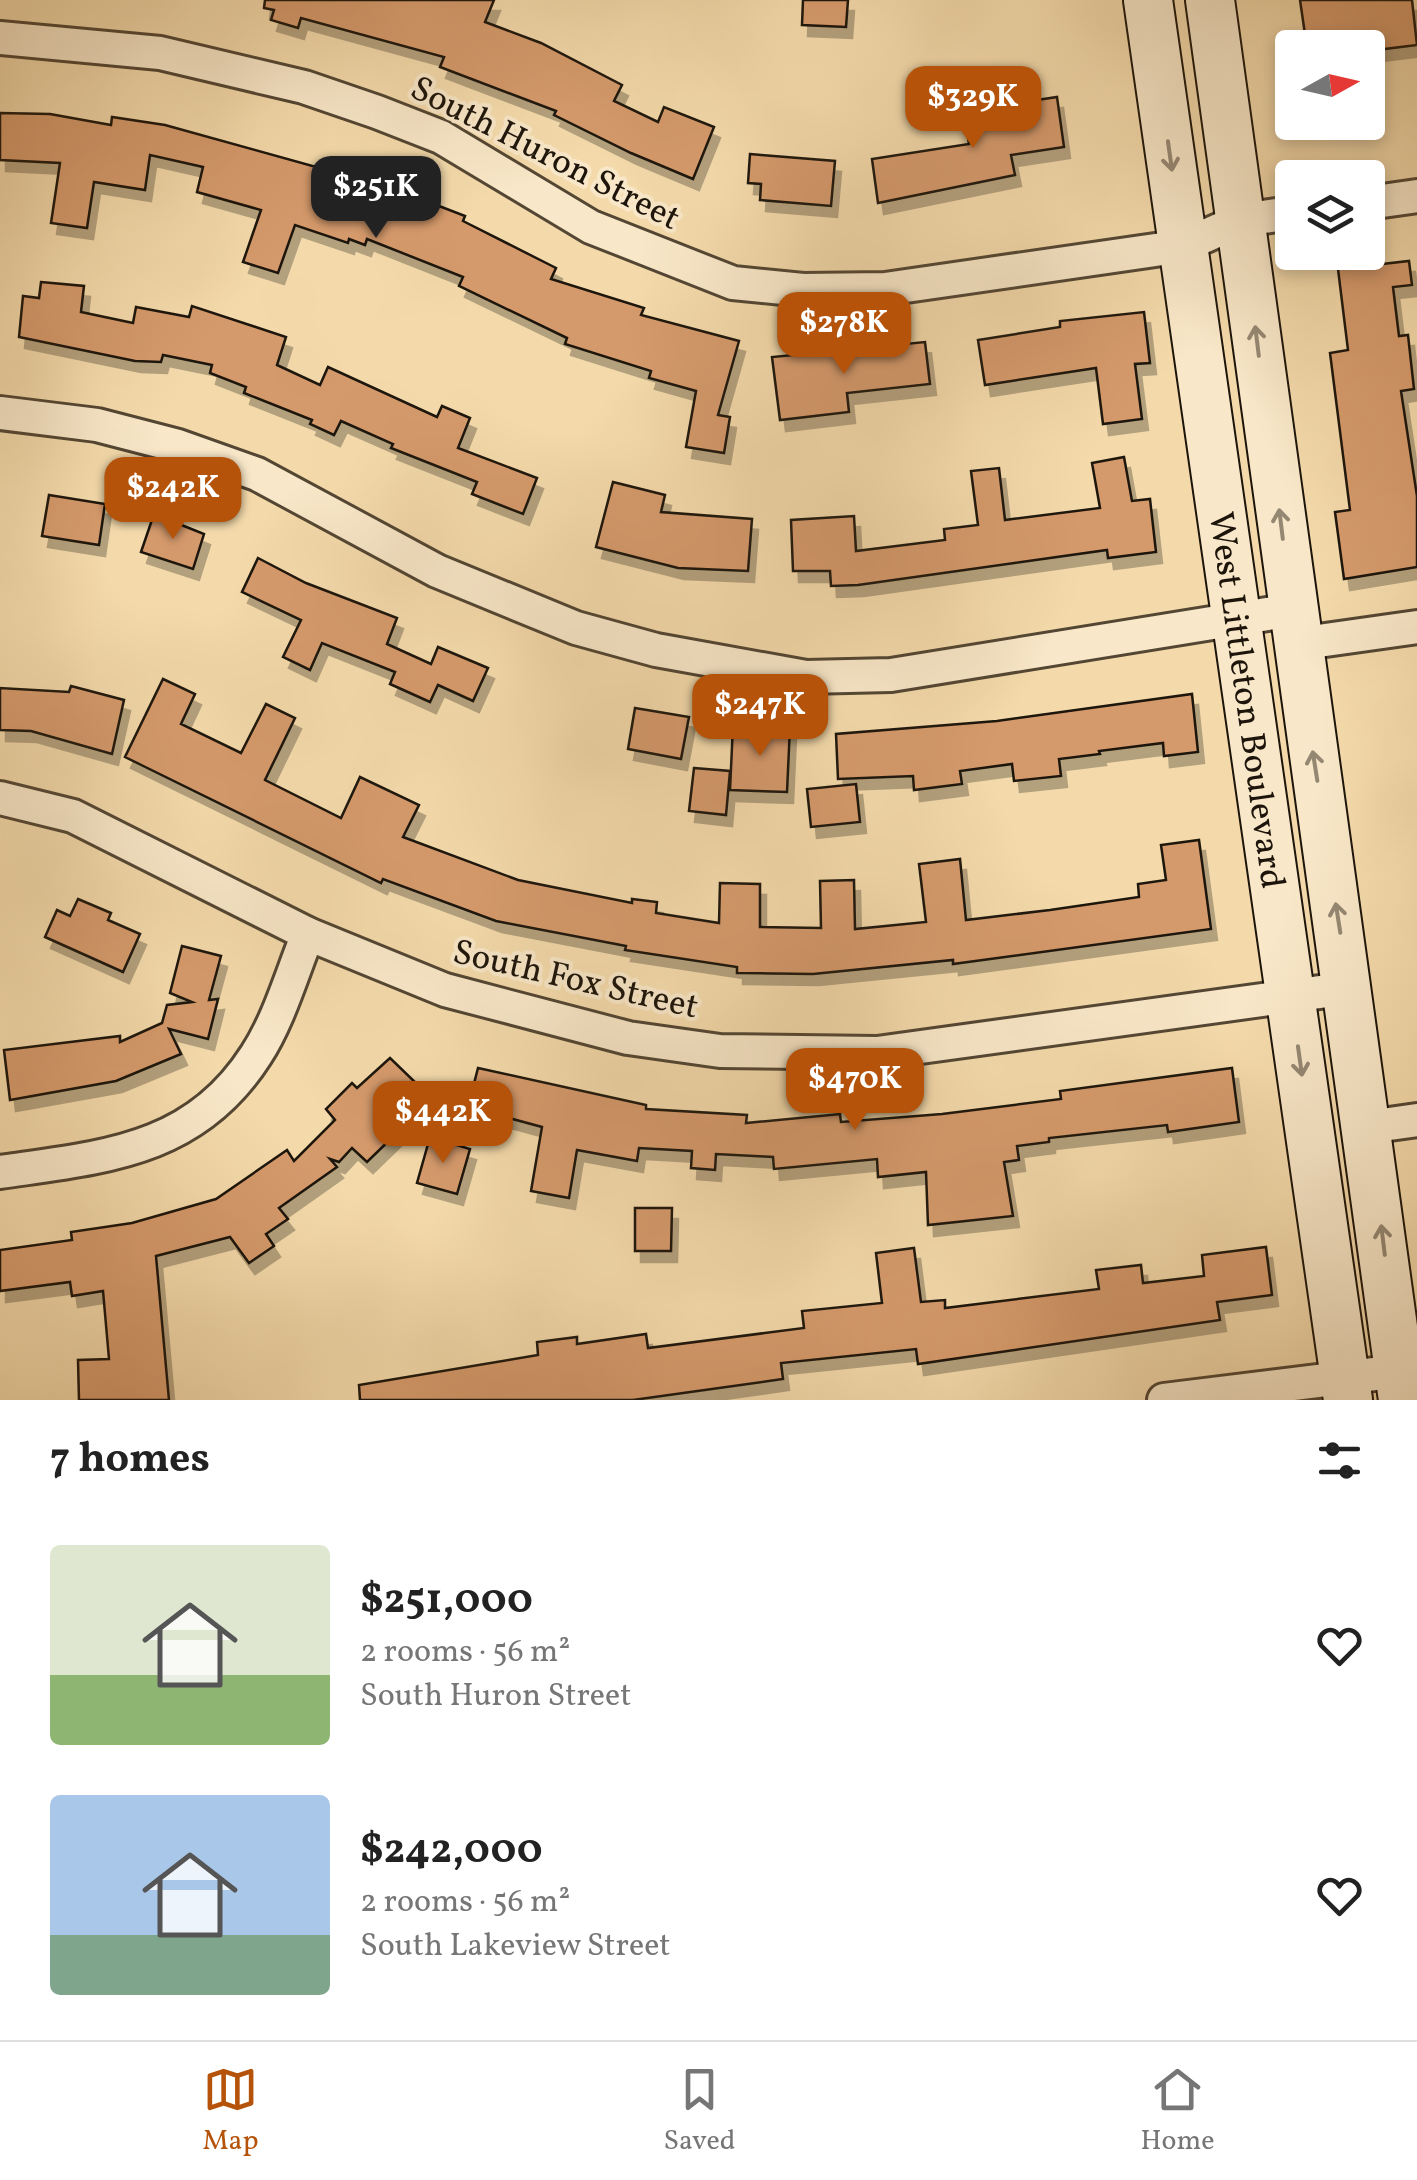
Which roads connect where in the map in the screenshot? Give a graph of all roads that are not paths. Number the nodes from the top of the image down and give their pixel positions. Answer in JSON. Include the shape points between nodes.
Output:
{"nodes":[{"id":1,"x":1148,"y":0,"type":"edge"},
{"id":2,"x":1210,"y":0,"type":"edge"},
{"id":3,"x":0,"y":38,"type":"edge"},
{"id":4,"x":1417,"y":196,"type":"edge"},
{"id":5,"x":1385,"y":200,"type":"edge"},
{"id":6,"x":1275,"y":215,"type":"edge"},
{"id":7,"x":1241,"y":220,"type":"junction"},
{"id":8,"x":1183,"y":246,"type":"junction"},
{"id":9,"x":0,"y":413,"type":"edge"},
{"id":10,"x":1235,"y":618,"type":"junction"},
{"id":11,"x":1294,"y":627,"type":"junction"},
{"id":12,"x":1417,"y":627,"type":"edge"},
{"id":13,"x":0,"y":798,"type":"edge"},
{"id":14,"x":308,"y":934,"type":"junction"},
{"id":15,"x":1349,"y":988,"type":"junction"},
{"id":16,"x":1291,"y":996,"type":"junction"},
{"id":17,"x":1417,"y":1120,"type":"edge"},
{"id":18,"x":1368,"y":1127,"type":"junction"},
{"id":19,"x":0,"y":1172,"type":"edge"},
{"id":20,"x":1401,"y":1386,"type":"edge"},
{"id":21,"x":1346,"y":1390,"type":"edge"},
{"id":22,"x":1164,"y":1400,"type":"edge"}],
"edges":[{"from":1,"to":8,"type":"main road","name":"West Littleton Boulevard","one_way":true},
{"from":2,"to":7,"type":"main road","name":"West Littleton Boulevard"},
{"from":3,"to":8,"type":"street","name":"South Huron Street","via":[[160,53],[341,100],[441,138],[591,227],[733,283],[885,289]]},
{"from":4,"to":5,"type":"street"},
{"from":6,"to":7,"type":"street","name":"South Huron Street"},
{"from":7,"to":8,"type":"street","name":"South Huron Street"},
{"from":11,"to":7,"type":"main road","name":"West Littleton Boulevard","one_way":true},
{"from":8,"to":10,"type":"main road","name":"West Littleton Boulevard"},
{"from":9,"to":10,"type":"street","via":[[97,425],[257,474],[437,571],[576,628],[806,677],[891,675]]},
{"from":10,"to":11,"type":"street"},
{"from":10,"to":16,"type":"main road","name":"West Littleton Boulevard"},
{"from":11,"to":12,"type":"street"},
{"from":15,"to":11,"type":"main road","name":"West Littleton Boulevard","one_way":true},
{"from":13,"to":14,"type":"street","name":"South Fox Street","via":[[73,816]]},
{"from":14,"to":16,"type":"street","name":"South Fox Street","via":[[444,990],[535,1017],[720,1052],[877,1053]]},
{"from":14,"to":19,"type":"street","via":[[258,1053],[209,1110],[127,1153]]},
{"from":15,"to":16,"type":"street","name":"South Fox Street"},
{"from":15,"to":18,"type":"main road","name":"West Littleton Boulevard"},
{"from":16,"to":21,"type":"main road","name":"West Littleton Boulevard","one_way":true},
{"from":17,"to":18,"type":"street"},
{"from":20,"to":18,"type":"main road","name":"West Littleton Boulevard","one_way":true},
{"from":20,"to":21,"type":"street"},
{"from":21,"to":22,"type":"street"}]}
